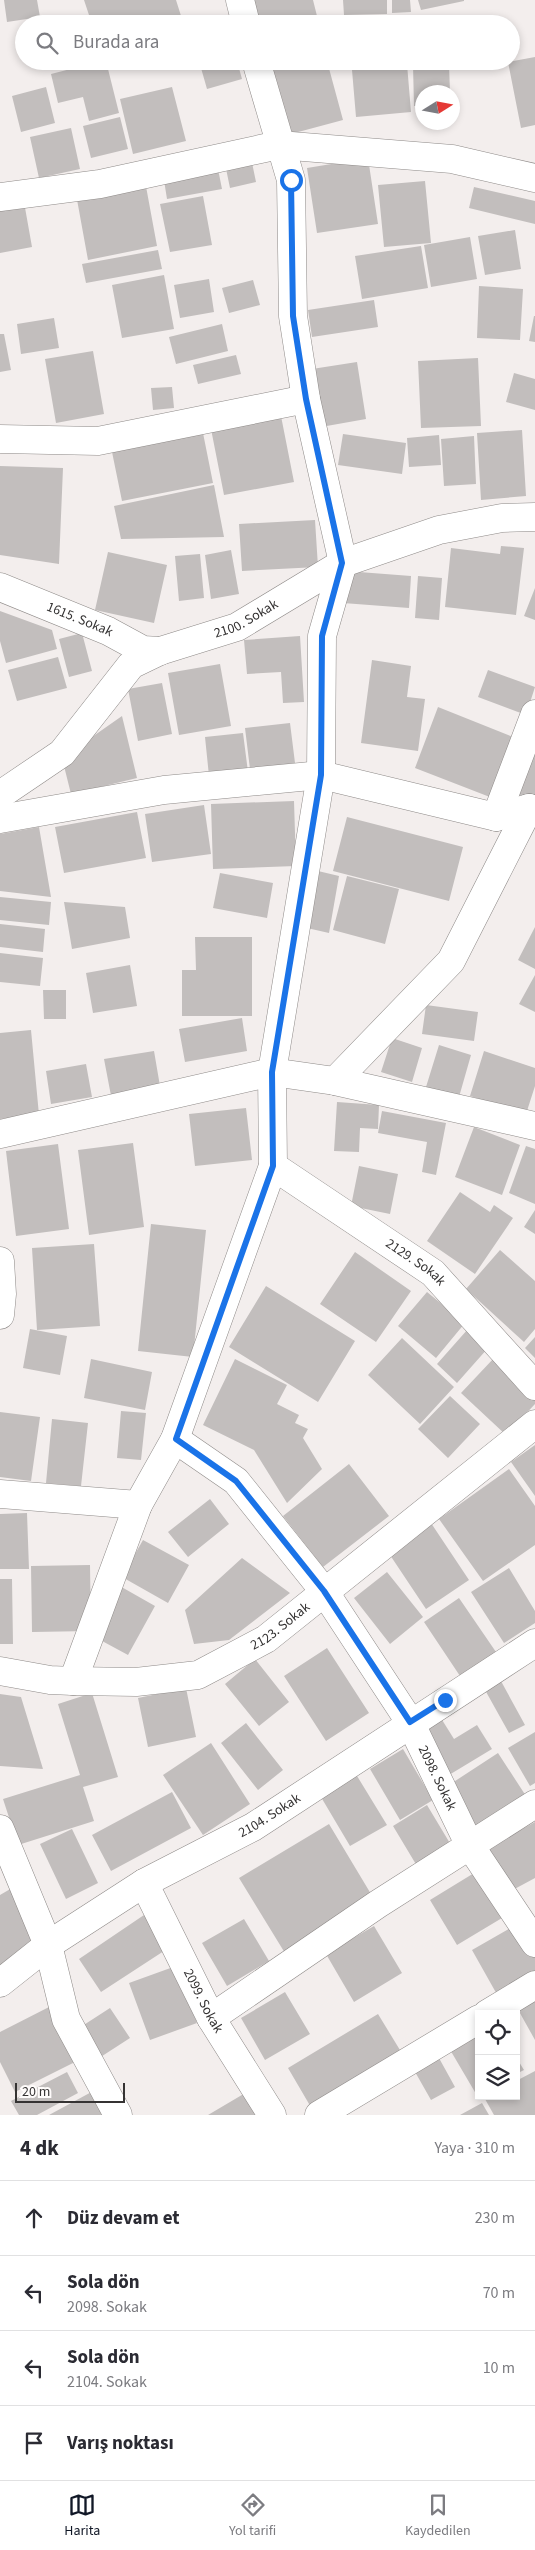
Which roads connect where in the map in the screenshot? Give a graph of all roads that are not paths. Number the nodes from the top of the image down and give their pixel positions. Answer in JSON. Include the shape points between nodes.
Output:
{"nodes":[{"id":1,"x":240,"y":0,"type":"edge"},
{"id":2,"x":244,"y":15,"type":"edge"},
{"id":3,"x":258,"y":70,"type":"edge"},
{"id":4,"x":279,"y":145,"type":"junction"},
{"id":5,"x":535,"y":178,"type":"edge"},
{"id":6,"x":0,"y":196,"type":"edge"},
{"id":7,"x":306,"y":399,"type":"junction"},
{"id":8,"x":0,"y":439,"type":"edge"},
{"id":9,"x":535,"y":517,"type":"edge"},
{"id":10,"x":342,"y":563,"type":"junction"},
{"id":11,"x":0,"y":587,"type":"edge"},
{"id":12,"x":160,"y":651,"type":"junction"},
{"id":13,"x":535,"y":714,"type":"edge"},
{"id":14,"x":321,"y":775,"type":"junction"},
{"id":15,"x":0,"y":795,"type":"edge"},
{"id":16,"x":532,"y":810,"type":"edge"},
{"id":17,"x":496,"y":817,"type":"junction"},
{"id":18,"x":0,"y":819,"type":"edge"},
{"id":19,"x":272,"y":1072,"type":"junction"},
{"id":20,"x":335,"y":1081,"type":"junction"},
{"id":21,"x":535,"y":1126,"type":"edge"},
{"id":22,"x":0,"y":1134,"type":"edge"},
{"id":23,"x":273,"y":1166,"type":"junction"},
{"id":24,"x":0,"y":1261,"type":"edge"},
{"id":25,"x":0,"y":1315,"type":"edge"},
{"id":26,"x":535,"y":1386,"type":"edge"},
{"id":27,"x":535,"y":1424,"type":"edge"},
{"id":28,"x":176,"y":1439,"type":"junction"},
{"id":29,"x":0,"y":1494,"type":"edge"},
{"id":30,"x":138,"y":1505,"type":"junction"},
{"id":31,"x":324,"y":1591,"type":"junction"},
{"id":32,"x":535,"y":1643,"type":"edge"},
{"id":33,"x":0,"y":1671,"type":"edge"},
{"id":34,"x":73,"y":1681,"type":"junction"},
{"id":35,"x":410,"y":1722,"type":"junction"},
{"id":36,"x":535,"y":1804,"type":"edge"},
{"id":37,"x":0,"y":1829,"type":"edge"},
{"id":38,"x":469,"y":1844,"type":"junction"},
{"id":39,"x":144,"y":1883,"type":"junction"},
{"id":40,"x":535,"y":1943,"type":"edge"},
{"id":41,"x":48,"y":1945,"type":"junction"},
{"id":42,"x":0,"y":1983,"type":"edge"},
{"id":43,"x":535,"y":1985,"type":"edge"},
{"id":44,"x":494,"y":2010,"type":"edge"},
{"id":45,"x":211,"y":2018,"type":"junction"},
{"id":46,"x":475,"y":2021,"type":"edge"},
{"id":47,"x":118,"y":2115,"type":"edge"},
{"id":48,"x":272,"y":2115,"type":"edge"},
{"id":49,"x":319,"y":2115,"type":"edge"}],
"edges":[{"from":1,"to":2,"type":"street"},
{"from":3,"to":4,"type":"street"},
{"from":4,"to":5,"type":"street","via":[[452,159]]},
{"from":4,"to":6,"type":"street","via":[[100,184]]},
{"from":4,"to":7,"type":"street","via":[[291,180],[293,316]]},
{"from":7,"to":8,"type":"street","via":[[98,441]]},
{"from":7,"to":10,"type":"street"},
{"from":9,"to":10,"type":"street","name":"2100. Sokak","via":[[502,518],[438,530]]},
{"from":10,"to":12,"type":"street","name":"2100. Sokak","via":[[237,627]]},
{"from":10,"to":14,"type":"street","via":[[322,636]]},
{"from":11,"to":12,"type":"street","name":"1615. Sokak","via":[[108,631],[143,650]]},
{"from":12,"to":15,"type":"street","name":"2100. Sokak","via":[[131,666],[62,753]]},
{"from":13,"to":17,"type":"street"},
{"from":14,"to":17,"type":"street"},
{"from":14,"to":18,"type":"street","via":[[164,790]]},
{"from":14,"to":19,"type":"street"},
{"from":16,"to":17,"type":"street"},
{"from":16,"to":20,"type":"street","via":[[451,961]]},
{"from":19,"to":20,"type":"street"},
{"from":19,"to":22,"type":"street"},
{"from":19,"to":23,"type":"street"},
{"from":20,"to":21,"type":"street"},
{"from":23,"to":26,"type":"street","name":"2129. Sokak","via":[[433,1273]]},
{"from":23,"to":28,"type":"street"},
{"from":24,"to":25,"type":"street"},
{"from":27,"to":31,"type":"street","name":"2123. Sokak"},
{"from":28,"to":30,"type":"street"},
{"from":28,"to":31,"type":"street","name":"2098. Sokak","via":[[236,1481]]},
{"from":29,"to":30,"type":"street"},
{"from":30,"to":34,"type":"street"},
{"from":31,"to":34,"type":"street","name":"2123. Sokak","via":[[266,1639],[198,1675],[136,1682]]},
{"from":31,"to":35,"type":"street","name":"2098. Sokak"},
{"from":32,"to":35,"type":"street","name":"2104. Sokak"},
{"from":33,"to":34,"type":"street","name":"2123. Sokak"},
{"from":35,"to":38,"type":"street","name":"2098. Sokak"},
{"from":35,"to":39,"type":"street","name":"2104. Sokak","via":[[253,1827]]},
{"from":36,"to":38,"type":"street"},
{"from":37,"to":41,"type":"street"},
{"from":38,"to":40,"type":"street","name":"2098. Sokak"},
{"from":38,"to":45,"type":"street"},
{"from":39,"to":41,"type":"street","name":"2104. Sokak"},
{"from":39,"to":45,"type":"street","name":"2099. Sokak"},
{"from":41,"to":42,"type":"street","name":"2104. Sokak"},
{"from":41,"to":47,"type":"street","via":[[66,2020]]},
{"from":43,"to":44,"type":"street"},
{"from":45,"to":48,"type":"street","name":"2099. Sokak"},
{"from":46,"to":49,"type":"street"}]}
